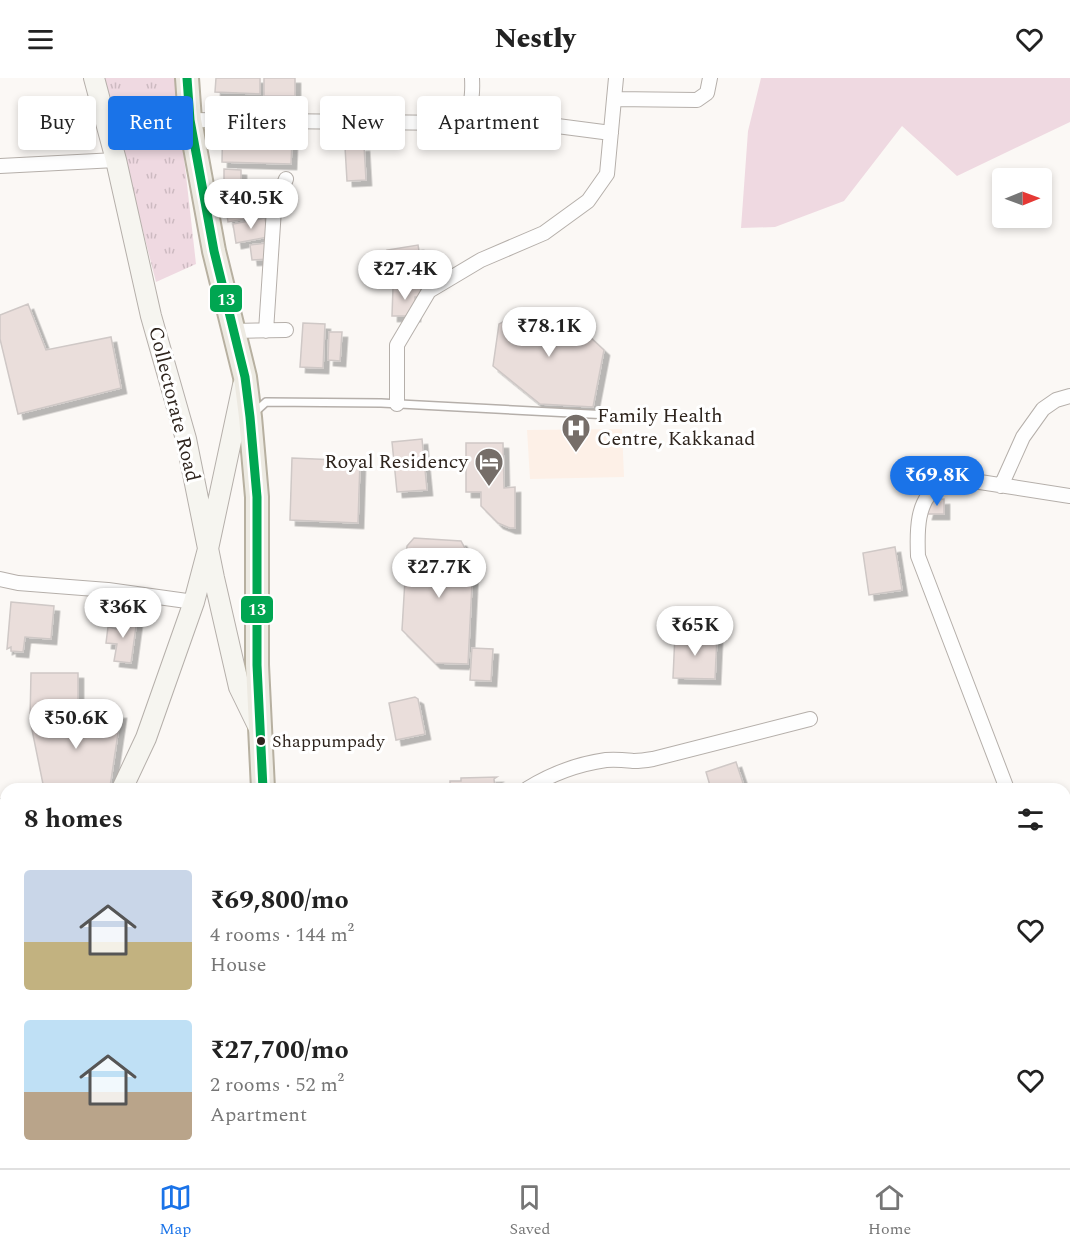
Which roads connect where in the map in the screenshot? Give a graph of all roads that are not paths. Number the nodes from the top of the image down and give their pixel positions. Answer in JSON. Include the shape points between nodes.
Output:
{"nodes":[{"id":1,"x":94,"y":78,"type":"edge"},
{"id":2,"x":187,"y":78,"type":"edge"},
{"id":3,"x":472,"y":78,"type":"edge"},
{"id":4,"x":616,"y":78,"type":"edge"},
{"id":5,"x":710,"y":78,"type":"edge"},
{"id":6,"x":188,"y":96,"type":"edge"},
{"id":7,"x":471,"y":96,"type":"edge"},
{"id":8,"x":614,"y":99,"type":"junction"},
{"id":9,"x":193,"y":120,"type":"edge"},
{"id":10,"x":417,"y":124,"type":"edge"},
{"id":11,"x":561,"y":126,"type":"edge"},
{"id":12,"x":611,"y":133,"type":"junction"},
{"id":13,"x":193,"y":136,"type":"edge"},
{"id":14,"x":116,"y":160,"type":"junction"},
{"id":15,"x":0,"y":166,"type":"edge"},
{"id":16,"x":286,"y":179,"type":"dead end"},
{"id":17,"x":286,"y":330,"type":"dead end"},
{"id":18,"x":234,"y":331,"type":"junction"},
{"id":19,"x":266,"y":331,"type":"junction"},
{"id":20,"x":245,"y":376,"type":"junction"},
{"id":21,"x":1070,"y":396,"type":"edge"},
{"id":22,"x":397,"y":404,"type":"junction"},
{"id":23,"x":609,"y":416,"type":"dead end"},
{"id":24,"x":250,"y":417,"type":"junction"},
{"id":25,"x":1001,"y":486,"type":"junction"},
{"id":26,"x":1070,"y":496,"type":"edge"},
{"id":27,"x":208,"y":549,"type":"junction"},
{"id":28,"x":0,"y":579,"type":"edge"},
{"id":29,"x":194,"y":602,"type":"junction"},
{"id":30,"x":810,"y":719,"type":"dead end"},
{"id":31,"x":259,"y":728,"type":"junction"},
{"id":32,"x":125,"y":783,"type":"edge"},
{"id":33,"x":263,"y":783,"type":"edge"},
{"id":34,"x":538,"y":783,"type":"edge"},
{"id":35,"x":1005,"y":783,"type":"edge"}],
"edges":[{"from":1,"to":14,"type":"street","name":"Collectorate Road"},
{"from":2,"to":6,"type":"main road"},
{"from":3,"to":7,"type":"street"},
{"from":4,"to":8,"type":"street"},
{"from":5,"to":8,"type":"street","via":[[707,93],[697,100]]},
{"from":8,"to":12,"type":"street"},
{"from":9,"to":10,"type":"street"},
{"from":11,"to":12,"type":"street"},
{"from":12,"to":22,"type":"street","via":[[607,174],[588,201],[544,233],[481,260],[429,291],[397,345]]},
{"from":13,"to":18,"type":"main road","via":[[214,251]]},
{"from":14,"to":15,"type":"street"},
{"from":14,"to":27,"type":"street","name":"Collectorate Road","via":[[151,316],[186,438]]},
{"from":16,"to":19,"type":"street","via":[[274,209]]},
{"from":17,"to":19,"type":"street"},
{"from":18,"to":19,"type":"street"},
{"from":18,"to":20,"type":"main road"},
{"from":20,"to":24,"type":"main road"},
{"from":20,"to":27,"type":"street"},
{"from":21,"to":25,"type":"street","via":[[1043,409],[1023,437]]},
{"from":22,"to":23,"type":"lane"},
{"from":22,"to":24,"type":"lane","via":[[266,402]]},
{"from":24,"to":31,"type":"main road","via":[[257,497]]},
{"from":25,"to":26,"type":"street"},
{"from":25,"to":35,"type":"street","via":[[967,480],[940,485],[929,493],[920,513],[917,535],[918,556]]},
{"from":27,"to":29,"type":"street"},
{"from":27,"to":31,"type":"street","name":"Collectorate Road","via":[[238,687]]},
{"from":28,"to":29,"type":"street"},
{"from":29,"to":32,"type":"street","via":[[146,738]]},
{"from":30,"to":34,"type":"street","via":[[653,759],[579,765]]},
{"from":31,"to":33,"type":"main road"}]}
